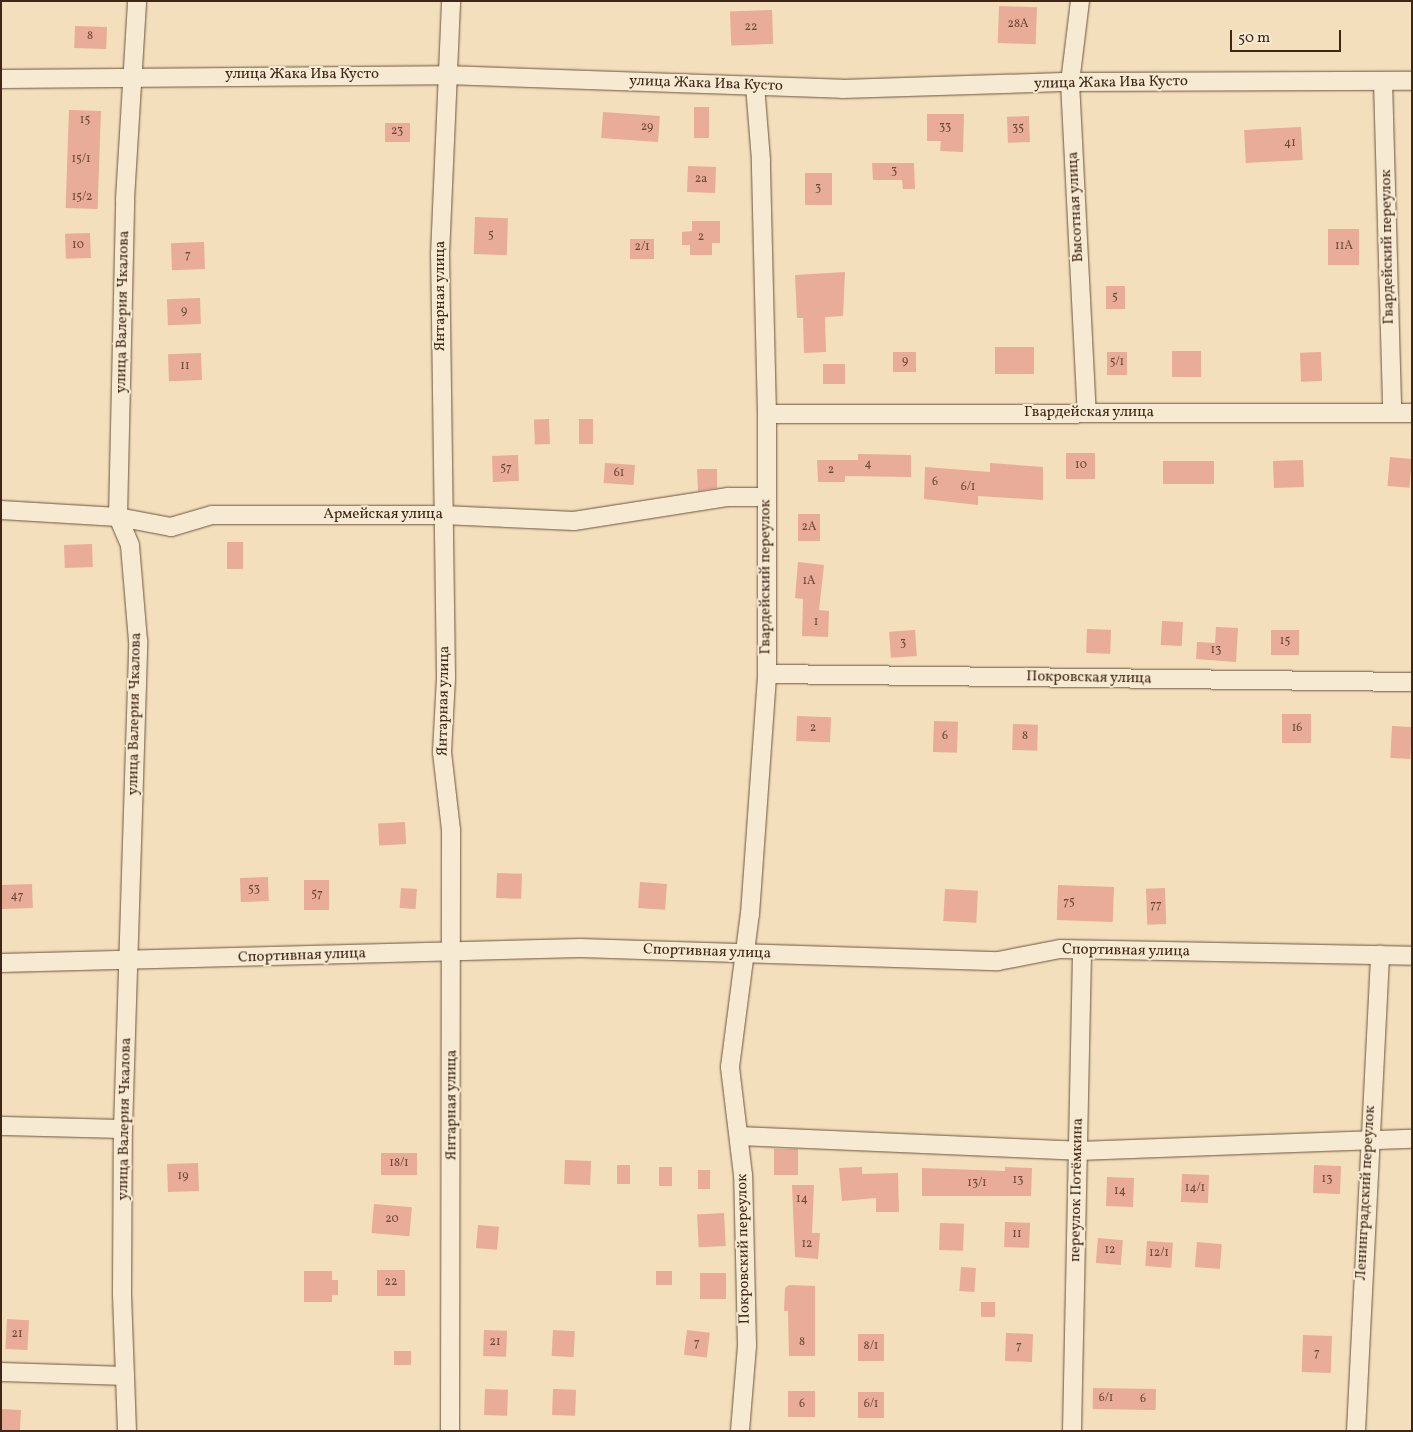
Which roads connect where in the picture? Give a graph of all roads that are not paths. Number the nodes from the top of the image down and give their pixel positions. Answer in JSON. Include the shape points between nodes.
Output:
{"nodes":[{"id":1,"x":137,"y":1,"type":"edge"},
{"id":2,"x":452,"y":1,"type":"edge"},
{"id":3,"x":1080,"y":1,"type":"edge"},
{"id":4,"x":135,"y":75,"type":"junction"},
{"id":5,"x":445,"y":75,"type":"junction"},
{"id":6,"x":1,"y":79,"type":"edge"},
{"id":7,"x":1383,"y":81,"type":"junction"},
{"id":8,"x":1412,"y":81,"type":"edge"},
{"id":9,"x":1070,"y":82,"type":"junction"},
{"id":10,"x":755,"y":86,"type":"junction"},
{"id":11,"x":1087,"y":413,"type":"junction"},
{"id":12,"x":1392,"y":413,"type":"junction"},
{"id":13,"x":1412,"y":413,"type":"edge"},
{"id":14,"x":767,"y":414,"type":"junction"},
{"id":15,"x":766,"y":497,"type":"junction"},
{"id":16,"x":1,"y":510,"type":"edge"},
{"id":17,"x":443,"y":515,"type":"junction"},
{"id":18,"x":118,"y":517,"type":"junction"},
{"id":19,"x":767,"y":674,"type":"junction"},
{"id":20,"x":1412,"y":682,"type":"edge"},
{"id":21,"x":452,"y":950,"type":"junction"},
{"id":22,"x":1082,"y":950,"type":"junction"},
{"id":23,"x":745,"y":953,"type":"junction"},
{"id":24,"x":1380,"y":955,"type":"junction"},
{"id":25,"x":1412,"y":956,"type":"edge"},
{"id":26,"x":129,"y":960,"type":"junction"},
{"id":27,"x":1,"y":963,"type":"edge"},
{"id":28,"x":730,"y":1067,"type":"joint"},
{"id":29,"x":1,"y":1126,"type":"edge"},
{"id":30,"x":124,"y":1129,"type":"junction"},
{"id":31,"x":739,"y":1136,"type":"junction"},
{"id":32,"x":1412,"y":1139,"type":"edge"},
{"id":33,"x":1369,"y":1140,"type":"junction"},
{"id":34,"x":1078,"y":1151,"type":"junction"},
{"id":35,"x":1,"y":1372,"type":"edge"},
{"id":36,"x":125,"y":1376,"type":"junction"},
{"id":37,"x":127,"y":1431,"type":"edge"},
{"id":38,"x":450,"y":1431,"type":"edge"},
{"id":39,"x":740,"y":1431,"type":"edge"},
{"id":40,"x":1072,"y":1431,"type":"edge"},
{"id":41,"x":1356,"y":1431,"type":"edge"}],
"edges":[{"from":1,"to":4,"type":"street","name":"улица Валерия Чкалова"},
{"from":2,"to":5,"type":"street","name":"Янтарная улица","via":[[451,50]]},
{"from":3,"to":9,"type":"street","name":"Высотная улица"},
{"from":4,"to":5,"type":"street","name":"улица Жака Ива Кусто"},
{"from":4,"to":6,"type":"street","name":"улица Жака Ива Кусто"},
{"from":4,"to":18,"type":"street","name":"улица Валерия Чкалова","via":[[125,199]]},
{"from":5,"to":10,"type":"street","name":"улица Жака Ива Кусто"},
{"from":5,"to":17,"type":"street","name":"Янтарная улица","via":[[440,256]]},
{"from":7,"to":8,"type":"street","name":"улица Жака Ива Кусто"},
{"from":7,"to":9,"type":"street","name":"улица Жака Ива Кусто"},
{"from":7,"to":12,"type":"street","name":"Гвардейский переулок"},
{"from":9,"to":10,"type":"street","name":"улица Жака Ива Кусто","via":[[842,89]]},
{"from":9,"to":11,"type":"street","name":"Высотная улица"},
{"from":10,"to":14,"type":"street","name":"Гвардейский переулок","via":[[761,160]]},
{"from":11,"to":12,"type":"street","name":"Гвардейская улица"},
{"from":11,"to":14,"type":"street","name":"Гвардейская улица"},
{"from":12,"to":13,"type":"street","name":"Гвардейская улица"},
{"from":14,"to":15,"type":"street","name":"Гвардейский переулок"},
{"from":15,"to":17,"type":"street","name":"Армейская улица","via":[[728,497],[574,521]]},
{"from":15,"to":19,"type":"street","name":"Гвардейский переулок"},
{"from":16,"to":18,"type":"street","name":"Армейская улица"},
{"from":17,"to":18,"type":"street","name":"Армейская улица","via":[[212,515],[171,527]]},
{"from":17,"to":21,"type":"street","name":"Янтарная улица","via":[[446,677],[442,752],[451,830]]},
{"from":18,"to":26,"type":"street","name":"улица Валерия Чкалова","via":[[130,545],[138,641]]},
{"from":19,"to":20,"type":"street","name":"Покровская улица"},
{"from":19,"to":23,"type":"street","name":"Гвардейский переулок"},
{"from":21,"to":23,"type":"street","name":"Спортивная улица","via":[[580,948]]},
{"from":21,"to":26,"type":"street","name":"Спортивная улица"},
{"from":21,"to":38,"type":"street","name":"Янтарная улица"},
{"from":22,"to":23,"type":"street","name":"Спортивная улица","via":[[1060,949],[998,962]]},
{"from":22,"to":24,"type":"street","name":"Спортивная улица"},
{"from":22,"to":34,"type":"street","name":"переулок Потёмкина"},
{"from":23,"to":28,"type":"street","name":"Гвардейский переулок"},
{"from":24,"to":25,"type":"street","name":"Спортивная улица"},
{"from":24,"to":33,"type":"street","name":"Ленинградский переулок"},
{"from":26,"to":27,"type":"street","name":"Спортивная улица"},
{"from":26,"to":30,"type":"street","name":"улица Валерия Чкалова"},
{"from":28,"to":31,"type":"street","name":"Покровский переулок"},
{"from":29,"to":30,"type":"street"},
{"from":30,"to":36,"type":"street","name":"улица Валерия Чкалова"},
{"from":31,"to":34,"type":"street"},
{"from":31,"to":39,"type":"street","name":"Покровский переулок","via":[[743,1175],[747,1345]]},
{"from":32,"to":33,"type":"street"},
{"from":33,"to":34,"type":"street"},
{"from":33,"to":41,"type":"street","name":"Ленинградский переулок"},
{"from":34,"to":40,"type":"street","name":"переулок Потёмкина"},
{"from":35,"to":36,"type":"street"},
{"from":36,"to":37,"type":"street","name":"улица Валерия Чкалова"}]}
